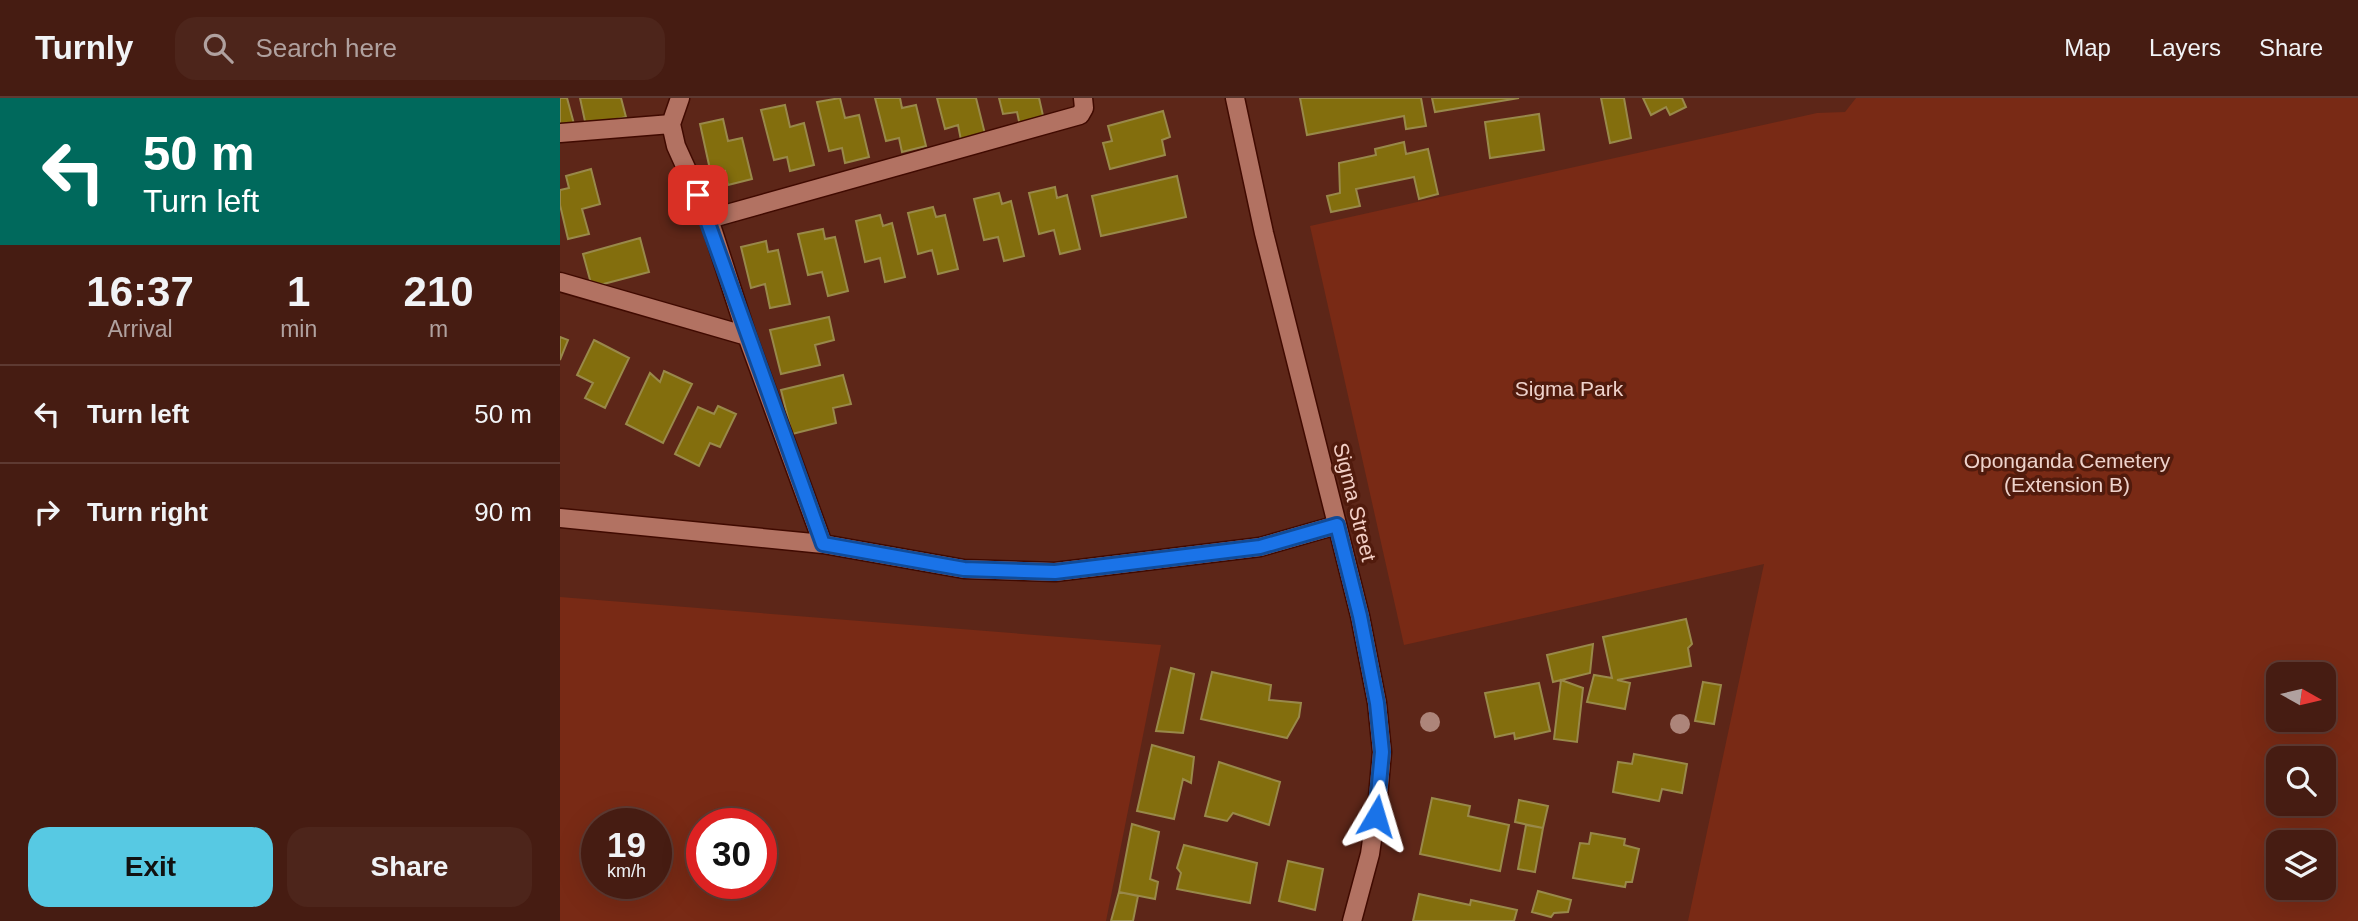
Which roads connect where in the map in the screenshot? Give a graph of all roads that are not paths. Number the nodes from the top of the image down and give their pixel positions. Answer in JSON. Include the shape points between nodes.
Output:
{"nodes":[{"id":1,"x":680,"y":98,"type":"edge"},
{"id":2,"x":1083,"y":98,"type":"edge"},
{"id":3,"x":1236,"y":98,"type":"edge"},
{"id":4,"x":671,"y":124,"type":"junction"},
{"id":5,"x":560,"y":133,"type":"edge"},
{"id":6,"x":709,"y":219,"type":"junction"},
{"id":7,"x":560,"y":282,"type":"edge"},
{"id":8,"x":747,"y":336,"type":"junction"},
{"id":9,"x":560,"y":518,"type":"edge"},
{"id":10,"x":1337,"y":525,"type":"junction"},
{"id":11,"x":823,"y":544,"type":"junction"},
{"id":12,"x":1352,"y":921,"type":"edge"}],
"edges":[{"from":1,"to":4,"type":"street"},
{"from":2,"to":6,"type":"street","via":[[1080,115]]},
{"from":3,"to":10,"type":"street","name":"Sigma Street","via":[[1264,233]]},
{"from":4,"to":5,"type":"street"},
{"from":4,"to":6,"type":"street"},
{"from":6,"to":8,"type":"street"},
{"from":7,"to":8,"type":"street"},
{"from":8,"to":11,"type":"street"},
{"from":9,"to":11,"type":"street"},
{"from":10,"to":11,"type":"street","via":[[1260,547],[1055,572],[964,569]]},
{"from":10,"to":12,"type":"street","name":"Sigma Street","via":[[1360,616],[1382,752],[1370,854]]}]}
